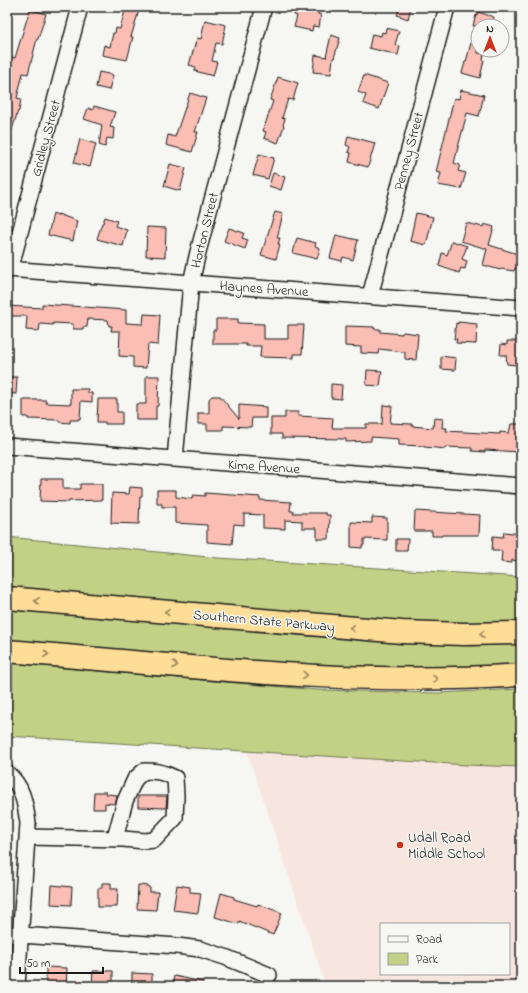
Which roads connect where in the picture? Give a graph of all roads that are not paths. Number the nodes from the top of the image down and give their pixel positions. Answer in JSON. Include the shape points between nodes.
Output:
{"nodes":[{"id":1,"x":80,"y":7,"type":"edge"},
{"id":2,"x":264,"y":7,"type":"edge"},
{"id":3,"x":447,"y":7,"type":"edge"},
{"id":4,"x":8,"y":269,"type":"edge"},
{"id":5,"x":191,"y":283,"type":"junction"},
{"id":6,"x":370,"y":296,"type":"junction"},
{"id":7,"x":521,"y":308,"type":"edge"},
{"id":8,"x":7,"y":446,"type":"edge"},
{"id":9,"x":175,"y":459,"type":"junction"},
{"id":10,"x":521,"y":486,"type":"edge"},
{"id":11,"x":7,"y":598,"type":"edge"},
{"id":12,"x":521,"y":633,"type":"edge"},
{"id":13,"x":7,"y":651,"type":"edge"},
{"id":14,"x":521,"y":676,"type":"edge"},
{"id":15,"x":11,"y":776,"type":"edge"},
{"id":16,"x":27,"y":837,"type":"junction"},
{"id":17,"x":115,"y":838,"type":"junction"},
{"id":18,"x":14,"y":934,"type":"edge"},
{"id":19,"x":269,"y":975,"type":"dead end"},
{"id":20,"x":16,"y":986,"type":"edge"}],
"edges":[{"from":1,"to":4,"type":"street","name":"Gridley Street"},
{"from":2,"to":5,"type":"street","name":"Horton Street"},
{"from":3,"to":6,"type":"street","name":"Penney Street"},
{"from":4,"to":5,"type":"street","name":"Haynes Avenue"},
{"from":5,"to":6,"type":"street","name":"Haynes Avenue"},
{"from":5,"to":9,"type":"street","name":"Horton Street"},
{"from":6,"to":7,"type":"street","name":"Haynes Avenue"},
{"from":8,"to":9,"type":"street","name":"Kime Avenue"},
{"from":9,"to":10,"type":"street","name":"Kime Avenue"},
{"from":12,"to":11,"type":"highway","name":"Southern State Parkway","one_way":true,"via":[[402,632]]},
{"from":13,"to":14,"type":"highway","one_way":true,"via":[[318,676],[426,679]]},
{"from":15,"to":16,"type":"street","via":[[24,798],[28,823]]},
{"from":16,"to":17,"type":"street"},
{"from":16,"to":18,"type":"street"},
{"from":17,"to":17,"type":"street","via":[[154,840],[175,818],[175,778],[166,773],[144,771],[135,779]]},
{"from":18,"to":19,"type":"street","via":[[200,949]]},
{"from":18,"to":20,"type":"street"}]}
